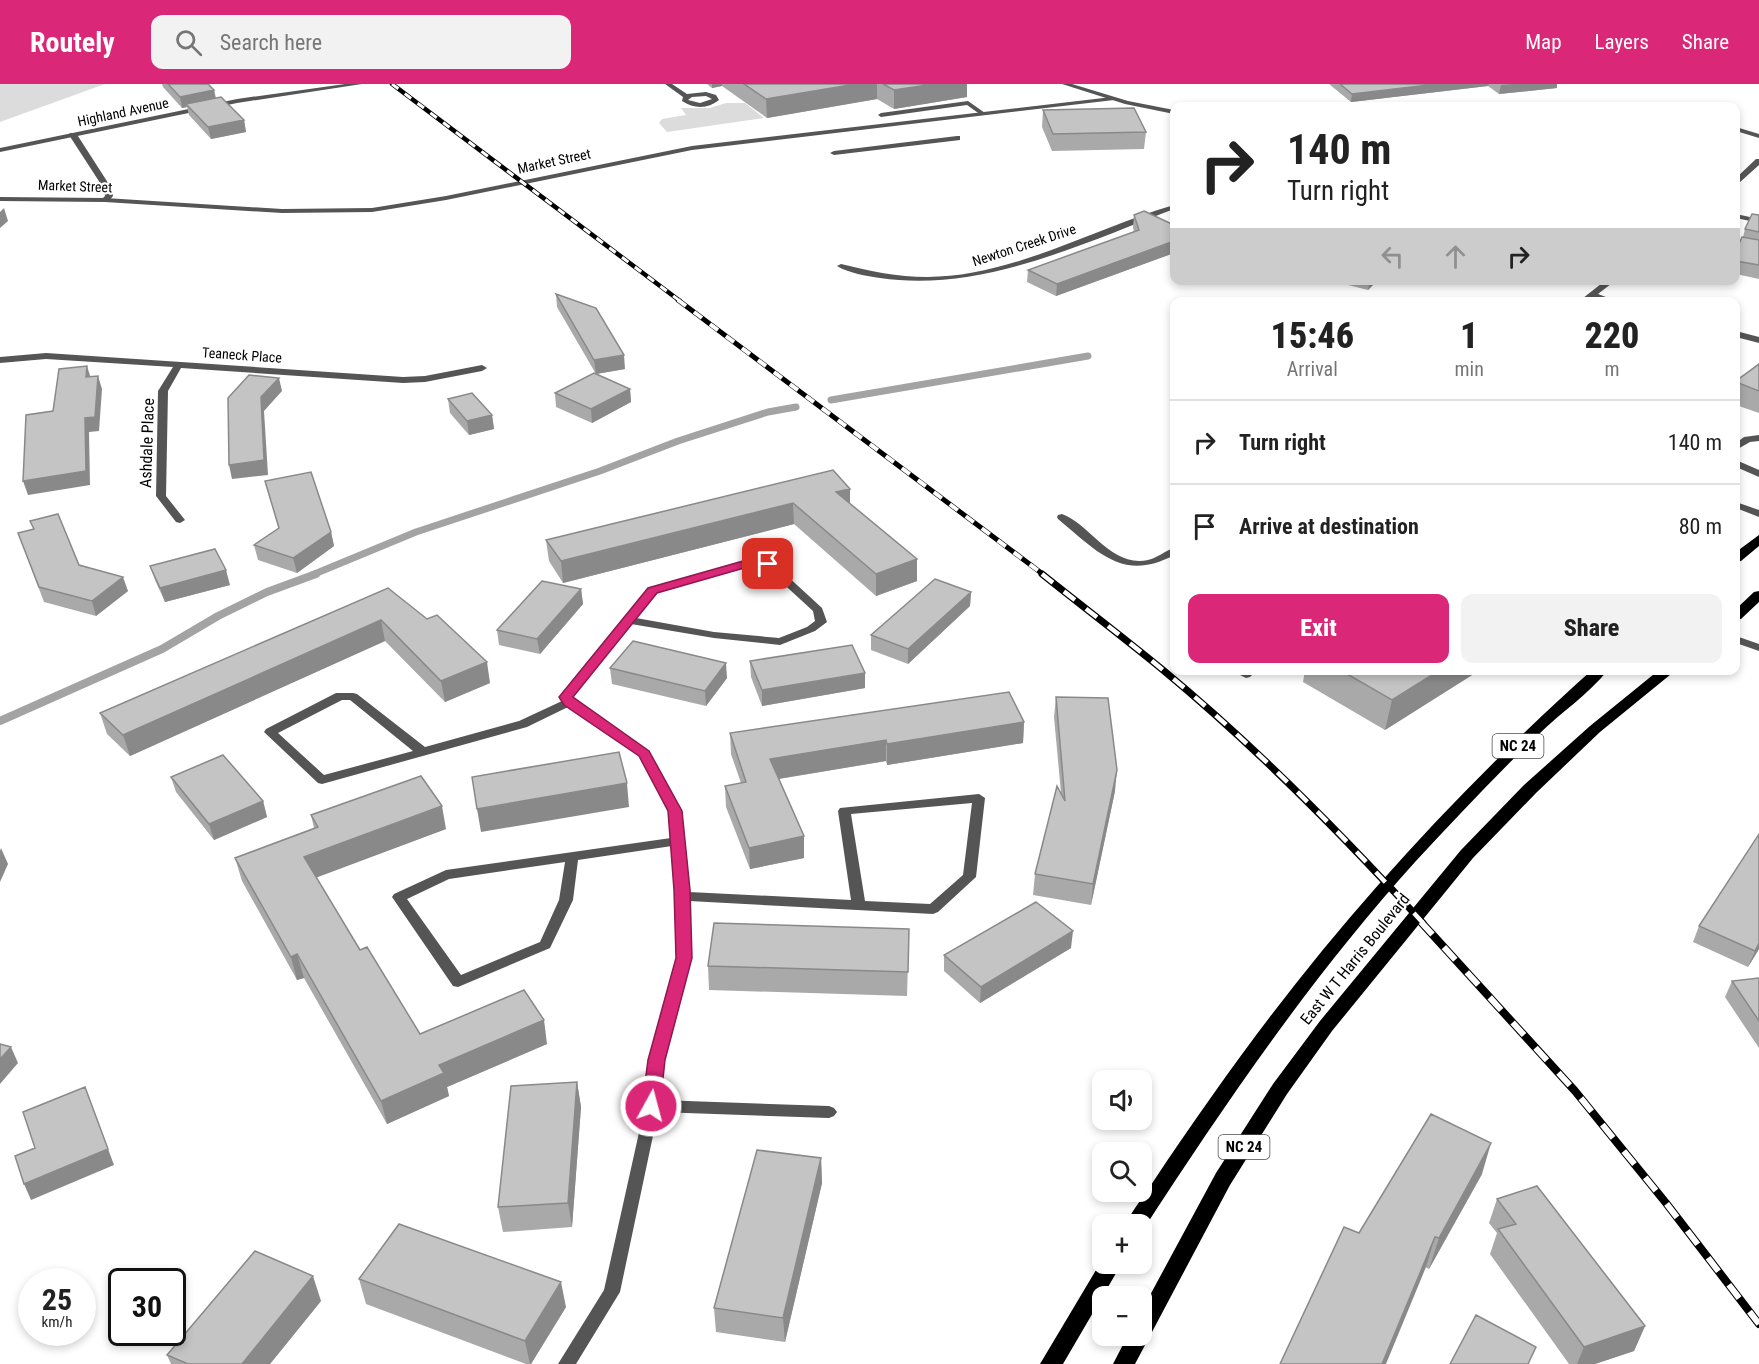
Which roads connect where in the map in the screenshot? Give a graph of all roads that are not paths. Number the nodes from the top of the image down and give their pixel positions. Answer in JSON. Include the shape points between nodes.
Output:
{"nodes":[{"id":1,"x":359,"y":84,"type":"edge"},
{"id":2,"x":668,"y":84,"type":"edge"},
{"id":3,"x":1065,"y":84,"type":"edge"},
{"id":4,"x":687,"y":96,"type":"dead end"},
{"id":5,"x":1112,"y":99,"type":"junction"},
{"id":6,"x":1170,"y":111,"type":"edge"},
{"id":7,"x":983,"y":114,"type":"junction"},
{"id":8,"x":881,"y":115,"type":"dead end"},
{"id":9,"x":1740,"y":128,"type":"edge"},
{"id":10,"x":1740,"y":129,"type":"edge"},
{"id":11,"x":1759,"y":129,"type":"edge"},
{"id":12,"x":73,"y":135,"type":"junction"},
{"id":13,"x":1759,"y":136,"type":"edge"},
{"id":14,"x":957,"y":138,"type":"dead end"},
{"id":15,"x":0,"y":150,"type":"edge"},
{"id":16,"x":834,"y":153,"type":"dead end"},
{"id":17,"x":1759,"y":161,"type":"edge"},
{"id":18,"x":1740,"y":178,"type":"edge"},
{"id":19,"x":0,"y":198,"type":"edge"},
{"id":20,"x":105,"y":200,"type":"junction"},
{"id":21,"x":1170,"y":208,"type":"edge"},
{"id":22,"x":1740,"y":217,"type":"edge"},
{"id":23,"x":1759,"y":221,"type":"edge"},
{"id":24,"x":841,"y":266,"type":"dead end"},
{"id":25,"x":1605,"y":285,"type":"edge"},
{"id":26,"x":1592,"y":295,"type":"junction"},
{"id":27,"x":1589,"y":297,"type":"edge"},
{"id":28,"x":1599,"y":297,"type":"edge"},
{"id":29,"x":1740,"y":335,"type":"edge"},
{"id":30,"x":1759,"y":340,"type":"edge"},
{"id":31,"x":0,"y":360,"type":"edge"},
{"id":32,"x":179,"y":364,"type":"junction"},
{"id":33,"x":482,"y":369,"type":"dead end"},
{"id":34,"x":1759,"y":438,"type":"edge"},
{"id":35,"x":1740,"y":444,"type":"edge"},
{"id":36,"x":1740,"y":465,"type":"edge"},
{"id":37,"x":1759,"y":474,"type":"edge"},
{"id":38,"x":1740,"y":507,"type":"edge"},
{"id":39,"x":1759,"y":514,"type":"edge"},
{"id":40,"x":1062,"y":517,"type":"dead end"},
{"id":41,"x":180,"y":520,"type":"dead end"},
{"id":42,"x":1759,"y":539,"type":"edge"},
{"id":43,"x":1170,"y":553,"type":"edge"},
{"id":44,"x":1740,"y":555,"type":"edge"},
{"id":45,"x":1759,"y":595,"type":"edge"},
{"id":46,"x":1740,"y":612,"type":"edge"},
{"id":47,"x":629,"y":620,"type":"junction"},
{"id":48,"x":1740,"y":641,"type":"edge"},
{"id":49,"x":1759,"y":648,"type":"edge"},
{"id":50,"x":1595,"y":675,"type":"edge"},
{"id":51,"x":1663,"y":675,"type":"edge"},
{"id":52,"x":569,"y":702,"type":"junction"},
{"id":53,"x":423,"y":752,"type":"junction"},
{"id":54,"x":677,"y":842,"type":"junction"},
{"id":55,"x":572,"y":857,"type":"junction"},
{"id":56,"x":682,"y":896,"type":"junction"},
{"id":57,"x":859,"y":905,"type":"junction"},
{"id":58,"x":651,"y":1106,"type":"junction"},
{"id":59,"x":829,"y":1112,"type":"dead end"},
{"id":60,"x":1142,"y":1214,"type":"edge"},
{"id":61,"x":1105,"y":1274,"type":"edge"},
{"id":62,"x":1152,"y":1310,"type":"edge"},
{"id":63,"x":1133,"y":1346,"type":"edge"},
{"id":64,"x":567,"y":1364,"type":"edge"},
{"id":65,"x":1051,"y":1364,"type":"edge"},
{"id":66,"x":1124,"y":1364,"type":"edge"}],
"edges":[{"from":1,"to":12,"type":"street","name":"Highland Avenue","via":[[237,101]]},
{"from":2,"to":4,"type":"street"},
{"from":3,"to":5,"type":"street"},
{"from":5,"to":6,"type":"street"},
{"from":5,"to":7,"type":"street","name":"Market Street"},
{"from":7,"to":8,"type":"street","via":[[968,103]]},
{"from":7,"to":20,"type":"street","name":"Market Street","via":[[692,148],[372,210],[282,211]]},
{"from":9,"to":11,"type":"street"},
{"from":10,"to":13,"type":"street"},
{"from":12,"to":15,"type":"street","name":"Highland Avenue"},
{"from":12,"to":20,"type":"street","via":[[108,189]]},
{"from":14,"to":16,"type":"street"},
{"from":17,"to":18,"type":"street"},
{"from":19,"to":20,"type":"street","name":"Market Street"},
{"from":21,"to":24,"type":"street","name":"Newton Creek Drive","via":[[980,275],[904,279]]},
{"from":22,"to":23,"type":"street"},
{"from":25,"to":26,"type":"street"},
{"from":26,"to":27,"type":"street"},
{"from":26,"to":28,"type":"street"},
{"from":29,"to":30,"type":"street"},
{"from":31,"to":32,"type":"street","name":"Teaneck Place","via":[[46,356]]},
{"from":32,"to":33,"type":"street","name":"Teaneck Place","via":[[403,380]]},
{"from":32,"to":41,"type":"street","name":"Ashdale Place","via":[[163,391],[161,496]]},
{"from":34,"to":35,"type":"street"},
{"from":36,"to":37,"type":"street"},
{"from":38,"to":39,"type":"street"},
{"from":40,"to":43,"type":"street","via":[[1109,554],[1129,562],[1148,563]]},
{"from":42,"to":44,"type":"main road"},
{"from":45,"to":46,"type":"main road"},
{"from":47,"to":47,"type":"street","via":[[653,590],[750,563],[768,564],[818,610],[821,622],[780,642]]},
{"from":47,"to":52,"type":"street","via":[[566,697]]},
{"from":48,"to":49,"type":"street"},
{"from":50,"to":60,"type":"main road","name":"East W T Harris Boulevard","number":"NC 24","via":[[1548,716],[1439,827],[1336,945],[1242,1066]]},
{"from":51,"to":62,"type":"main road","name":"East W T Harris Boulevard","number":"NC 24","via":[[1595,729],[1467,854],[1326,1026],[1223,1179]]},
{"from":52,"to":53,"type":"street","via":[[523,724]]},
{"from":52,"to":54,"type":"street","via":[[645,754],[675,811]]},
{"from":53,"to":53,"type":"street","via":[[322,780],[270,732],[340,696],[353,697]]},
{"from":54,"to":55,"type":"street"},
{"from":54,"to":56,"type":"street"},
{"from":55,"to":55,"type":"street","via":[[446,875],[399,897],[458,982],[545,945],[566,900]]},
{"from":56,"to":57,"type":"street"},
{"from":56,"to":58,"type":"street","via":[[684,958],[657,1060]]},
{"from":57,"to":57,"type":"street","via":[[933,909],[969,877],[980,798],[844,811]]},
{"from":58,"to":59,"type":"street"},
{"from":58,"to":64,"type":"street","via":[[612,1292]]},
{"from":61,"to":65,"type":"main road"},
{"from":63,"to":66,"type":"main road"}]}
